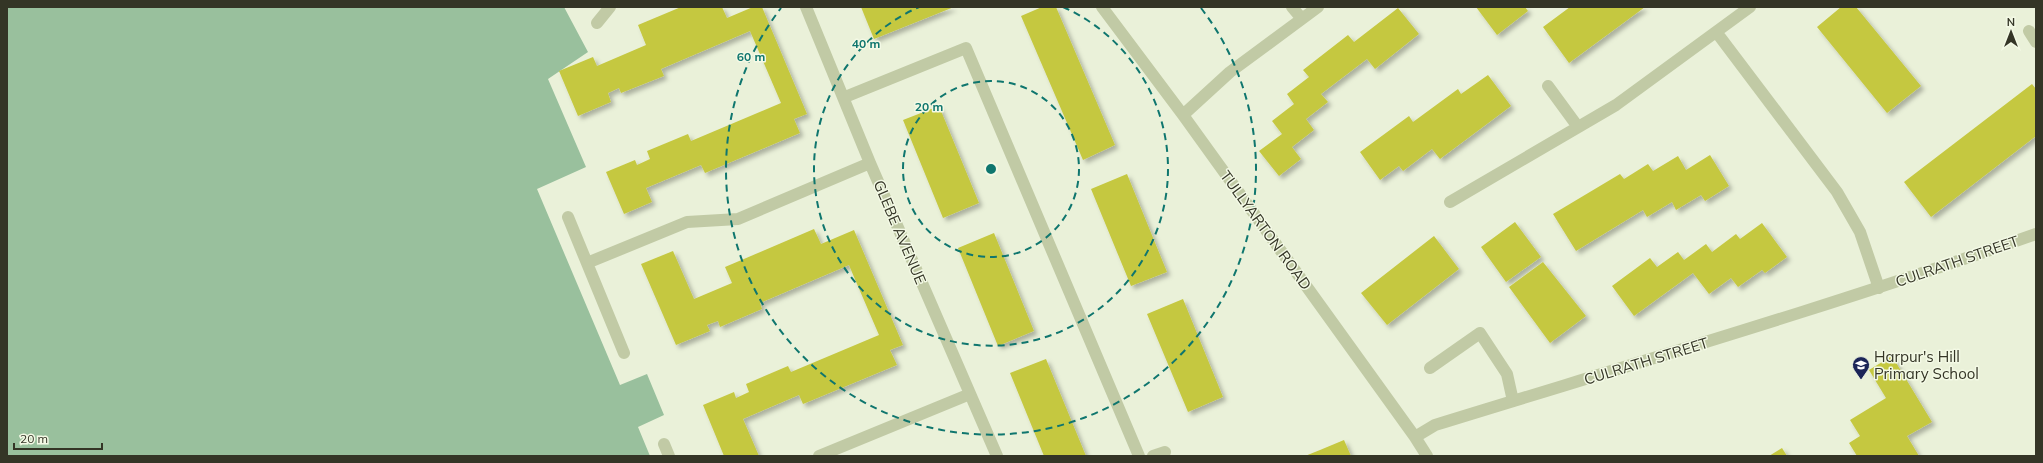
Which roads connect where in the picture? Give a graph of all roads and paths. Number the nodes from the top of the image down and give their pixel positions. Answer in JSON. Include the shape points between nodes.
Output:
{"nodes":[{"id":1,"x":610,"y":7,"type":"edge"},
{"id":2,"x":806,"y":7,"type":"edge"},
{"id":3,"x":1102,"y":7,"type":"edge"},
{"id":4,"x":1292,"y":7,"type":"edge"},
{"id":5,"x":1318,"y":7,"type":"edge"},
{"id":6,"x":1750,"y":7,"type":"edge"},
{"id":7,"x":1302,"y":19,"type":"junction"},
{"id":8,"x":597,"y":23,"type":"dead end"},
{"id":9,"x":2029,"y":31,"type":"dead end"},
{"id":10,"x":1717,"y":33,"type":"junction"},
{"id":11,"x":2036,"y":42,"type":"edge"},
{"id":12,"x":1548,"y":86,"type":"dead end"},
{"id":13,"x":844,"y":97,"type":"junction"},
{"id":14,"x":1183,"y":114,"type":"junction"},
{"id":15,"x":1578,"y":127,"type":"junction"},
{"id":16,"x":870,"y":163,"type":"junction"},
{"id":17,"x":1450,"y":202,"type":"dead end"},
{"id":18,"x":568,"y":217,"type":"dead end"},
{"id":19,"x":2036,"y":234,"type":"edge"},
{"id":20,"x":587,"y":263,"type":"junction"},
{"id":21,"x":1879,"y":288,"type":"junction"},
{"id":22,"x":624,"y":353,"type":"dead end"},
{"id":23,"x":1430,"y":368,"type":"dead end"},
{"id":24,"x":970,"y":394,"type":"junction"},
{"id":25,"x":1513,"y":401,"type":"junction"},
{"id":26,"x":1415,"y":437,"type":"junction"},
{"id":27,"x":664,"y":444,"type":"dead end"},
{"id":28,"x":669,"y":456,"type":"edge"},
{"id":29,"x":819,"y":456,"type":"edge"},
{"id":30,"x":997,"y":456,"type":"edge"},
{"id":31,"x":1139,"y":456,"type":"edge"},
{"id":32,"x":1427,"y":456,"type":"edge"}],
"edges":[{"from":1,"to":8,"type":"street"},
{"from":2,"to":13,"type":"street","name":"GLEBE AVENUE"},
{"from":3,"to":14,"type":"street","name":"TULLYARTON ROAD"},
{"from":4,"to":7,"type":"street"},
{"from":5,"to":7,"type":"street"},
{"from":6,"to":10,"type":"street"},
{"from":7,"to":14,"type":"street","via":[[1230,72]]},
{"from":9,"to":11,"type":"street"},
{"from":10,"to":15,"type":"street","via":[[1616,105]]},
{"from":10,"to":21,"type":"street","name":"CULRATH STREET","via":[[1837,192],[1860,232]]},
{"from":12,"to":15,"type":"street"},
{"from":13,"to":16,"type":"street","name":"GLEBE AVENUE"},
{"from":13,"to":31,"type":"street","via":[[966,48]]},
{"from":14,"to":26,"type":"street","name":"TULLYARTON ROAD"},
{"from":15,"to":17,"type":"street"},
{"from":16,"to":20,"type":"street","via":[[738,219],[687,222]]},
{"from":16,"to":24,"type":"street","name":"GLEBE AVENUE"},
{"from":18,"to":20,"type":"street"},
{"from":19,"to":21,"type":"street","name":"CULRATH STREET"},
{"from":20,"to":22,"type":"street"},
{"from":21,"to":25,"type":"street","name":"CULRATH STREET","via":[[1643,363]]},
{"from":23,"to":25,"type":"street","via":[[1480,333],[1507,374]]},
{"from":24,"to":29,"type":"street"},
{"from":24,"to":30,"type":"street","name":"GLEBE AVENUE"},
{"from":25,"to":26,"type":"street","name":"CULRATH STREET","via":[[1435,425]]},
{"from":26,"to":32,"type":"street","name":"TULLYARTON ROAD"},
{"from":27,"to":28,"type":"street"}]}
